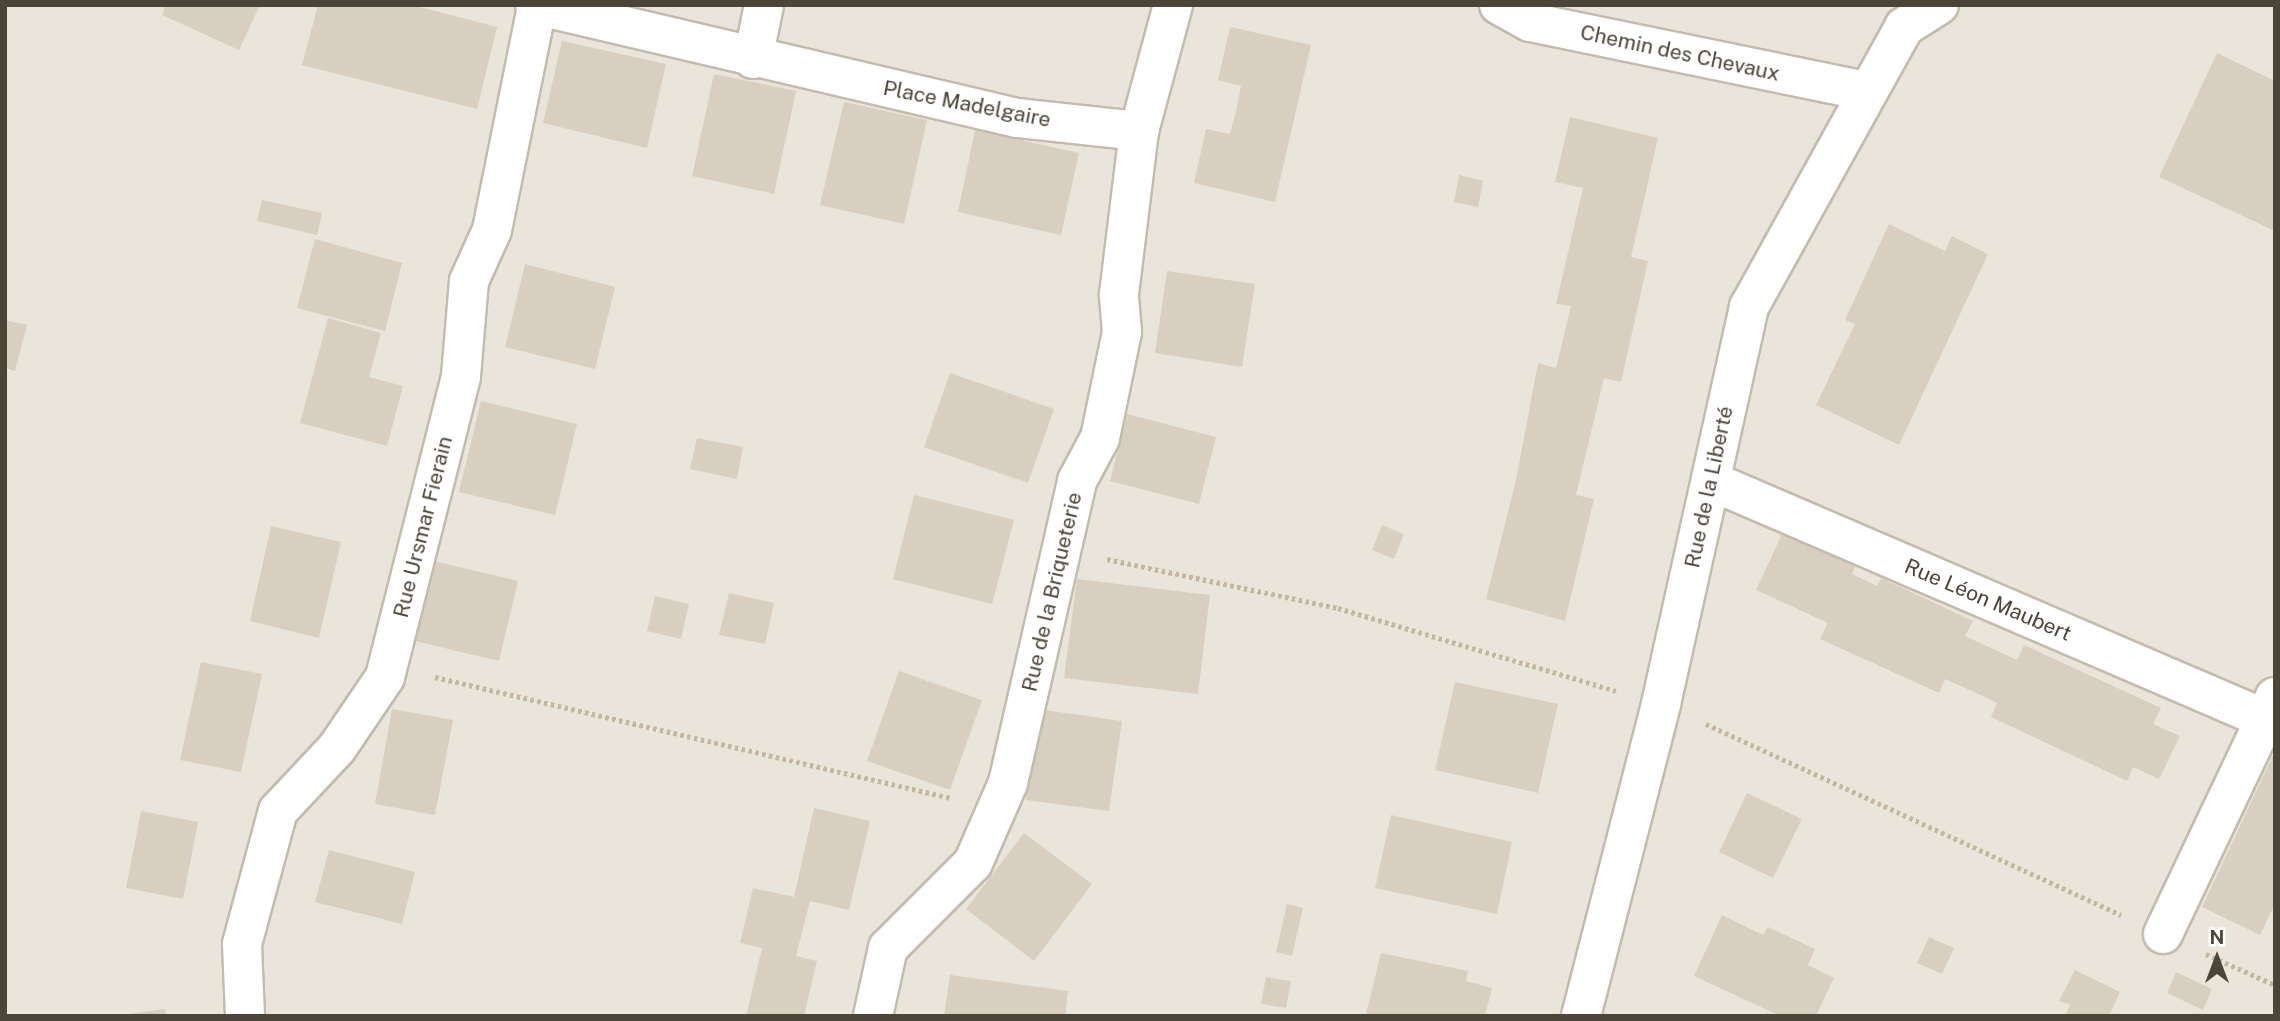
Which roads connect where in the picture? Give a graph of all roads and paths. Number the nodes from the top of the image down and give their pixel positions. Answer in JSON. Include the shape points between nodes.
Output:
{"nodes":[{"id":1,"x":764,"y":5,"type":"edge"},
{"id":2,"x":1173,"y":5,"type":"edge"},
{"id":3,"x":1499,"y":5,"type":"edge"},
{"id":4,"x":1938,"y":5,"type":"edge"},
{"id":5,"x":536,"y":6,"type":"edge"},
{"id":6,"x":752,"y":59,"type":"junction"},
{"id":7,"x":1866,"y":91,"type":"junction"},
{"id":8,"x":1139,"y":131,"type":"junction"},
{"id":9,"x":1711,"y":481,"type":"junction"},
{"id":10,"x":1061,"y":550,"type":"junction"},
{"id":11,"x":388,"y":665,"type":"junction"},
{"id":12,"x":1661,"y":704,"type":"junction"},
{"id":13,"x":2270,"y":708,"type":"edge"},
{"id":14,"x":996,"y":809,"type":"junction"},
{"id":15,"x":2162,"y":934,"type":"junction"},
{"id":16,"x":2275,"y":985,"type":"edge"},
{"id":17,"x":245,"y":1016,"type":"edge"},
{"id":18,"x":873,"y":1016,"type":"edge"},
{"id":19,"x":1581,"y":1016,"type":"edge"}],
"edges":[{"from":1,"to":6,"type":"street"},
{"from":2,"to":8,"type":"street"},
{"from":3,"to":7,"type":"street","name":"Chemin des Chevaux","via":[[1530,22]]},
{"from":4,"to":7,"type":"street","name":"Rue de la Liberté","via":[[1904,27]]},
{"from":5,"to":6,"type":"street","name":"Place Madelgaire"},
{"from":5,"to":11,"type":"street","name":"Rue Ursmar Fierain","via":[[492,230],[468,281],[461,376]]},
{"from":6,"to":8,"type":"street","name":"Place Madelgaire","via":[[1017,118]]},
{"from":7,"to":9,"type":"street","name":"Rue de la Liberté","via":[[1749,307]]},
{"from":8,"to":10,"type":"street","name":"Rue de la Briqueterie","via":[[1119,294],[1122,332],[1100,438],[1077,481]]},
{"from":9,"to":12,"type":"street","name":"Rue de la Liberté"},
{"from":9,"to":13,"type":"street","name":"Rue Léon Maubert"},
{"from":10,"to":12,"type":"path","via":[[1338,608]]},
{"from":10,"to":14,"type":"street","name":"Rue de la Briqueterie","via":[[1008,783]]},
{"from":11,"to":14,"type":"path"},
{"from":11,"to":17,"type":"street","name":"Rue Ursmar Fierain","via":[[385,677],[337,748],[278,811],[242,944]]},
{"from":12,"to":15,"type":"path"},
{"from":12,"to":19,"type":"street","name":"Rue de la Liberté"},
{"from":13,"to":15,"type":"street","name":"Rue Léon Maubert"},
{"from":14,"to":18,"type":"street","name":"Rue de la Briqueterie","via":[[973,863],[888,948]]},
{"from":15,"to":16,"type":"path"}]}
